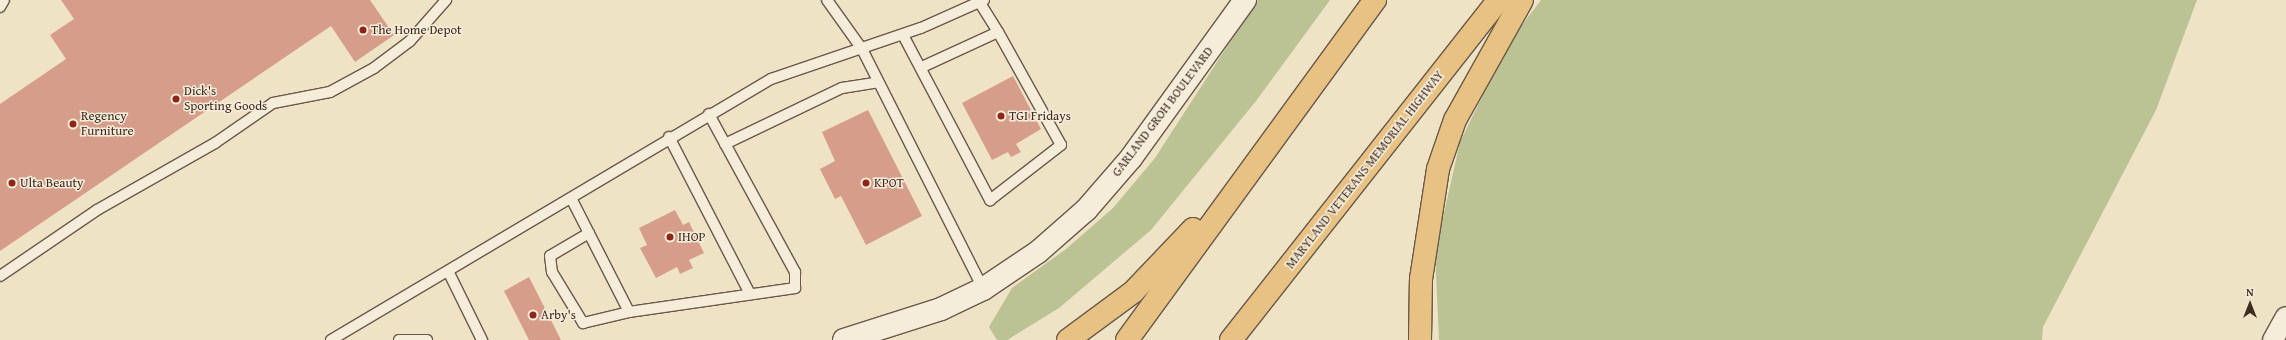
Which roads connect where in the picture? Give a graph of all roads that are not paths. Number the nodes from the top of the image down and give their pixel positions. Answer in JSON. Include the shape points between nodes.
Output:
{"nodes":[{"id":1,"x":4,"y":0,"type":"edge"},
{"id":2,"x":446,"y":0,"type":"edge"},
{"id":3,"x":828,"y":0,"type":"edge"},
{"id":4,"x":1245,"y":0,"type":"edge"},
{"id":5,"x":1375,"y":0,"type":"edge"},
{"id":6,"x":1499,"y":0,"type":"edge"},
{"id":7,"x":1522,"y":0,"type":"edge"},
{"id":8,"x":982,"y":1,"type":"edge"},
{"id":9,"x":0,"y":8,"type":"edge"},
{"id":10,"x":998,"y":32,"type":"junction"},
{"id":11,"x":903,"y":35,"type":"junction"},
{"id":12,"x":862,"y":49,"type":"junction"},
{"id":13,"x":922,"y":67,"type":"junction"},
{"id":14,"x":878,"y":82,"type":"junction"},
{"id":15,"x":1304,"y":99,"type":"junction"},
{"id":16,"x":709,"y":114,"type":"junction"},
{"id":17,"x":669,"y":138,"type":"junction"},
{"id":18,"x":726,"y":144,"type":"junction"},
{"id":19,"x":571,"y":198,"type":"junction"},
{"id":20,"x":589,"y":233,"type":"junction"},
{"id":21,"x":449,"y":273,"type":"junction"},
{"id":22,"x":0,"y":276,"type":"edge"},
{"id":23,"x":983,"y":288,"type":"junction"},
{"id":24,"x":750,"y":294,"type":"junction"},
{"id":25,"x":629,"y":312,"type":"junction"},
{"id":26,"x":2286,"y":317,"type":"edge"},
{"id":27,"x":331,"y":340,"type":"edge"},
{"id":28,"x":399,"y":340,"type":"edge"},
{"id":29,"x":427,"y":340,"type":"edge"},
{"id":30,"x":482,"y":340,"type":"edge"},
{"id":31,"x":844,"y":340,"type":"edge"},
{"id":32,"x":1068,"y":340,"type":"edge"},
{"id":33,"x":1127,"y":340,"type":"edge"},
{"id":34,"x":1231,"y":340,"type":"edge"},
{"id":35,"x":1420,"y":340,"type":"edge"},
{"id":36,"x":2273,"y":340,"type":"edge"}],
"edges":[{"from":1,"to":9,"type":"lane"},
{"from":2,"to":22,"type":"lane","via":[[410,40],[374,68],[330,92],[273,103],[215,143],[97,210]]},
{"from":3,"to":12,"type":"lane"},
{"from":4,"to":23,"type":"street","name":"GARLAND GROH BOULEVARD","via":[[1131,158],[1086,210],[1038,252]]},
{"from":5,"to":15,"type":"highway"},
{"from":6,"to":34,"type":"highway","name":"MARYLAND VETERANS MEMORIAL HIGHWAY"},
{"from":7,"to":35,"type":"highway","via":[[1455,120],[1438,169],[1421,279]]},
{"from":8,"to":10,"type":"lane"},
{"from":8,"to":11,"type":"lane"},
{"from":10,"to":13,"type":"lane"},
{"from":10,"to":13,"type":"lane","via":[[1061,145],[990,200]]},
{"from":11,"to":12,"type":"lane"},
{"from":11,"to":13,"type":"lane"},
{"from":12,"to":14,"type":"lane"},
{"from":12,"to":16,"type":"lane","via":[[815,61],[771,79]]},
{"from":14,"to":18,"type":"lane","via":[[842,88]]},
{"from":14,"to":23,"type":"lane"},
{"from":15,"to":32,"type":"highway","via":[[1169,257],[1133,292]]},
{"from":15,"to":33,"type":"highway"},
{"from":16,"to":17,"type":"lane"},
{"from":16,"to":18,"type":"lane"},
{"from":17,"to":19,"type":"lane"},
{"from":17,"to":24,"type":"lane"},
{"from":18,"to":24,"type":"lane","via":[[795,272],[795,288]]},
{"from":19,"to":20,"type":"lane"},
{"from":19,"to":21,"type":"lane"},
{"from":20,"to":25,"type":"lane"},
{"from":20,"to":25,"type":"lane","via":[[550,256],[552,272],[583,323]]},
{"from":21,"to":27,"type":"lane"},
{"from":21,"to":30,"type":"lane"},
{"from":23,"to":31,"type":"street","name":"GARLAND GROH BOULEVARD","via":[[909,321]]},
{"from":24,"to":25,"type":"lane"},
{"from":26,"to":36,"type":"street"},
{"from":28,"to":29,"type":"lane"}]}
